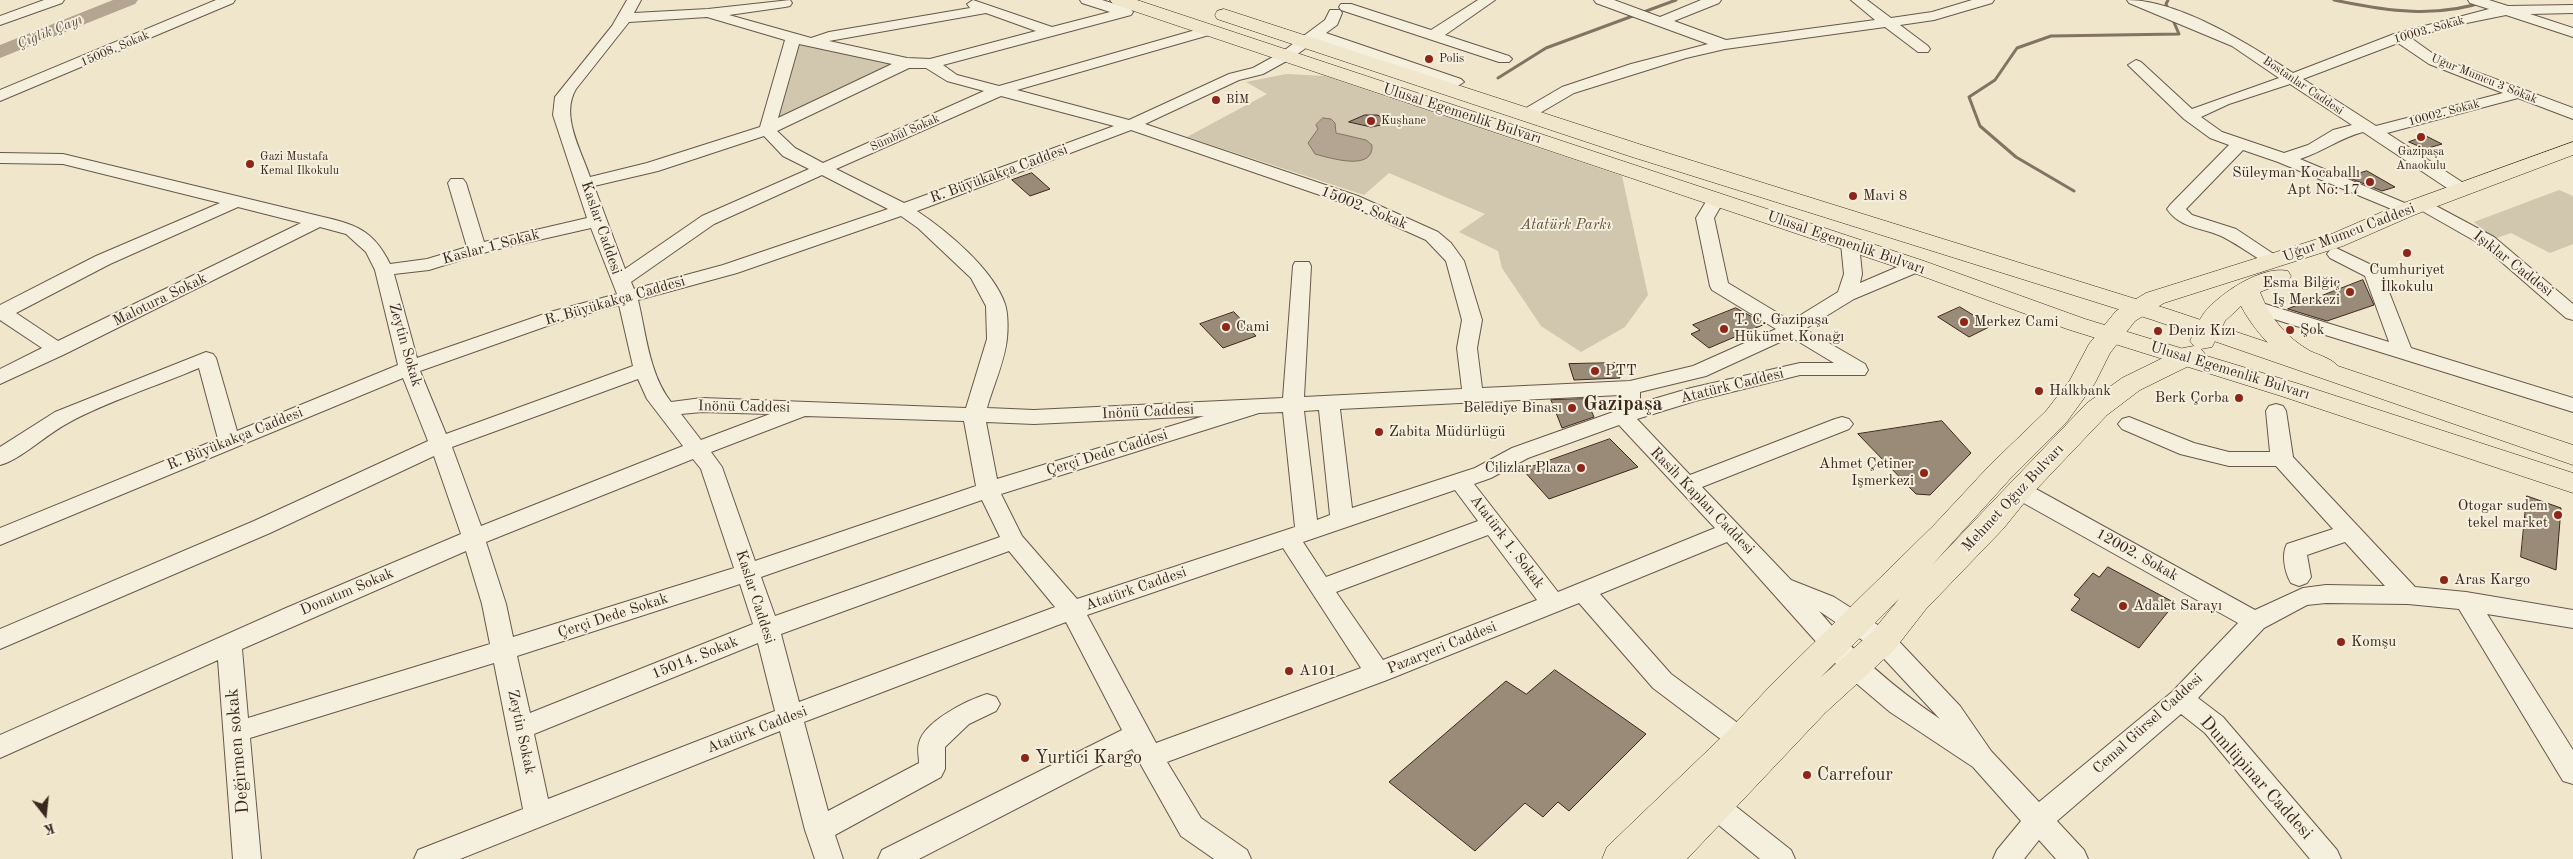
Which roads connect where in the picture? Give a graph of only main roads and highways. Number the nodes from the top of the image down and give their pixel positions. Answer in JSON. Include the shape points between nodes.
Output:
{"nodes":[{"id":1,"x":1119,"y":0,"type":"edge"},
{"id":2,"x":1177,"y":0,"type":"edge"},
{"id":3,"x":1294,"y":43,"type":"junction"},
{"id":4,"x":2573,"y":148,"type":"edge"},
{"id":5,"x":2573,"y":165,"type":"edge"},
{"id":6,"x":2423,"y":210,"type":"junction"},
{"id":7,"x":2249,"y":298,"type":"junction"},
{"id":8,"x":2123,"y":320,"type":"junction"},
{"id":9,"x":2186,"y":339,"type":"junction"},
{"id":10,"x":2367,"y":386,"type":"junction"},
{"id":11,"x":2573,"y":455,"type":"edge"},
{"id":12,"x":2573,"y":483,"type":"edge"},
{"id":13,"x":1844,"y":657,"type":"junction"},
{"id":14,"x":1752,"y":748,"type":"junction"},
{"id":15,"x":1620,"y":859,"type":"edge"},
{"id":16,"x":1663,"y":859,"type":"edge"}],
"edges":[{"from":1,"to":3,"type":"main road","name":"Ulusal Egemenlik Bulvarı","via":[[1211,30]]},
{"from":2,"to":3,"type":"main road","name":"Ulusal Egemenlik Bulvarı"},
{"from":3,"to":8,"type":"main road","name":"Ulusal Egemenlik Bulvarı","via":[[1880,228]]},
{"from":3,"to":8,"type":"main road","name":"Ulusal Egemenlik Bulvarı","via":[[1318,66],[1850,244],[1916,266]]},
{"from":4,"to":6,"type":"main road","name":"Uğur Mumcu Caddesi","via":[[2462,190]]},
{"from":5,"to":6,"type":"main road","name":"Uğur Mumcu Caddesi"},
{"from":6,"to":7,"type":"main road","name":"Uğur Mumcu Caddesi"},
{"from":6,"to":8,"type":"main road","name":"Uğur Mumcu Caddesi","via":[[2154,298]]},
{"from":7,"to":9,"type":"main road","name":"Uğur Mumcu Caddesi","via":[[2214,317]]},
{"from":7,"to":10,"type":"main road","via":[[2258,318],[2301,357]]},
{"from":8,"to":9,"type":"main road","via":[[2141,311]]},
{"from":8,"to":9,"type":"main road","name":"Ulusal Egemenlik Bulvarı","via":[[2126,333],[2145,345]]},
{"from":8,"to":13,"type":"main road","name":"Mehmet Oğuz Bulvarı","via":[[2098,350],[2070,401],[2056,417],[1857,622]]},
{"from":9,"to":10,"type":"main road","name":"Ulusal Egemenlik Bulvarı"},
{"from":9,"to":12,"type":"main road","name":"Ulusal Egemenlik Bulvarı"},
{"from":9,"to":13,"type":"main road","name":"Mehmet Oğuz Bulvarı","via":[[2097,409],[1915,601],[1883,642]]},
{"from":10,"to":11,"type":"main road","name":"Ulusal Egemenlik Bulvarı"},
{"from":13,"to":14,"type":"main road","via":[[1813,704]]},
{"from":14,"to":15,"type":"main road"},
{"from":14,"to":16,"type":"main road","via":[[1714,805]]}]}
